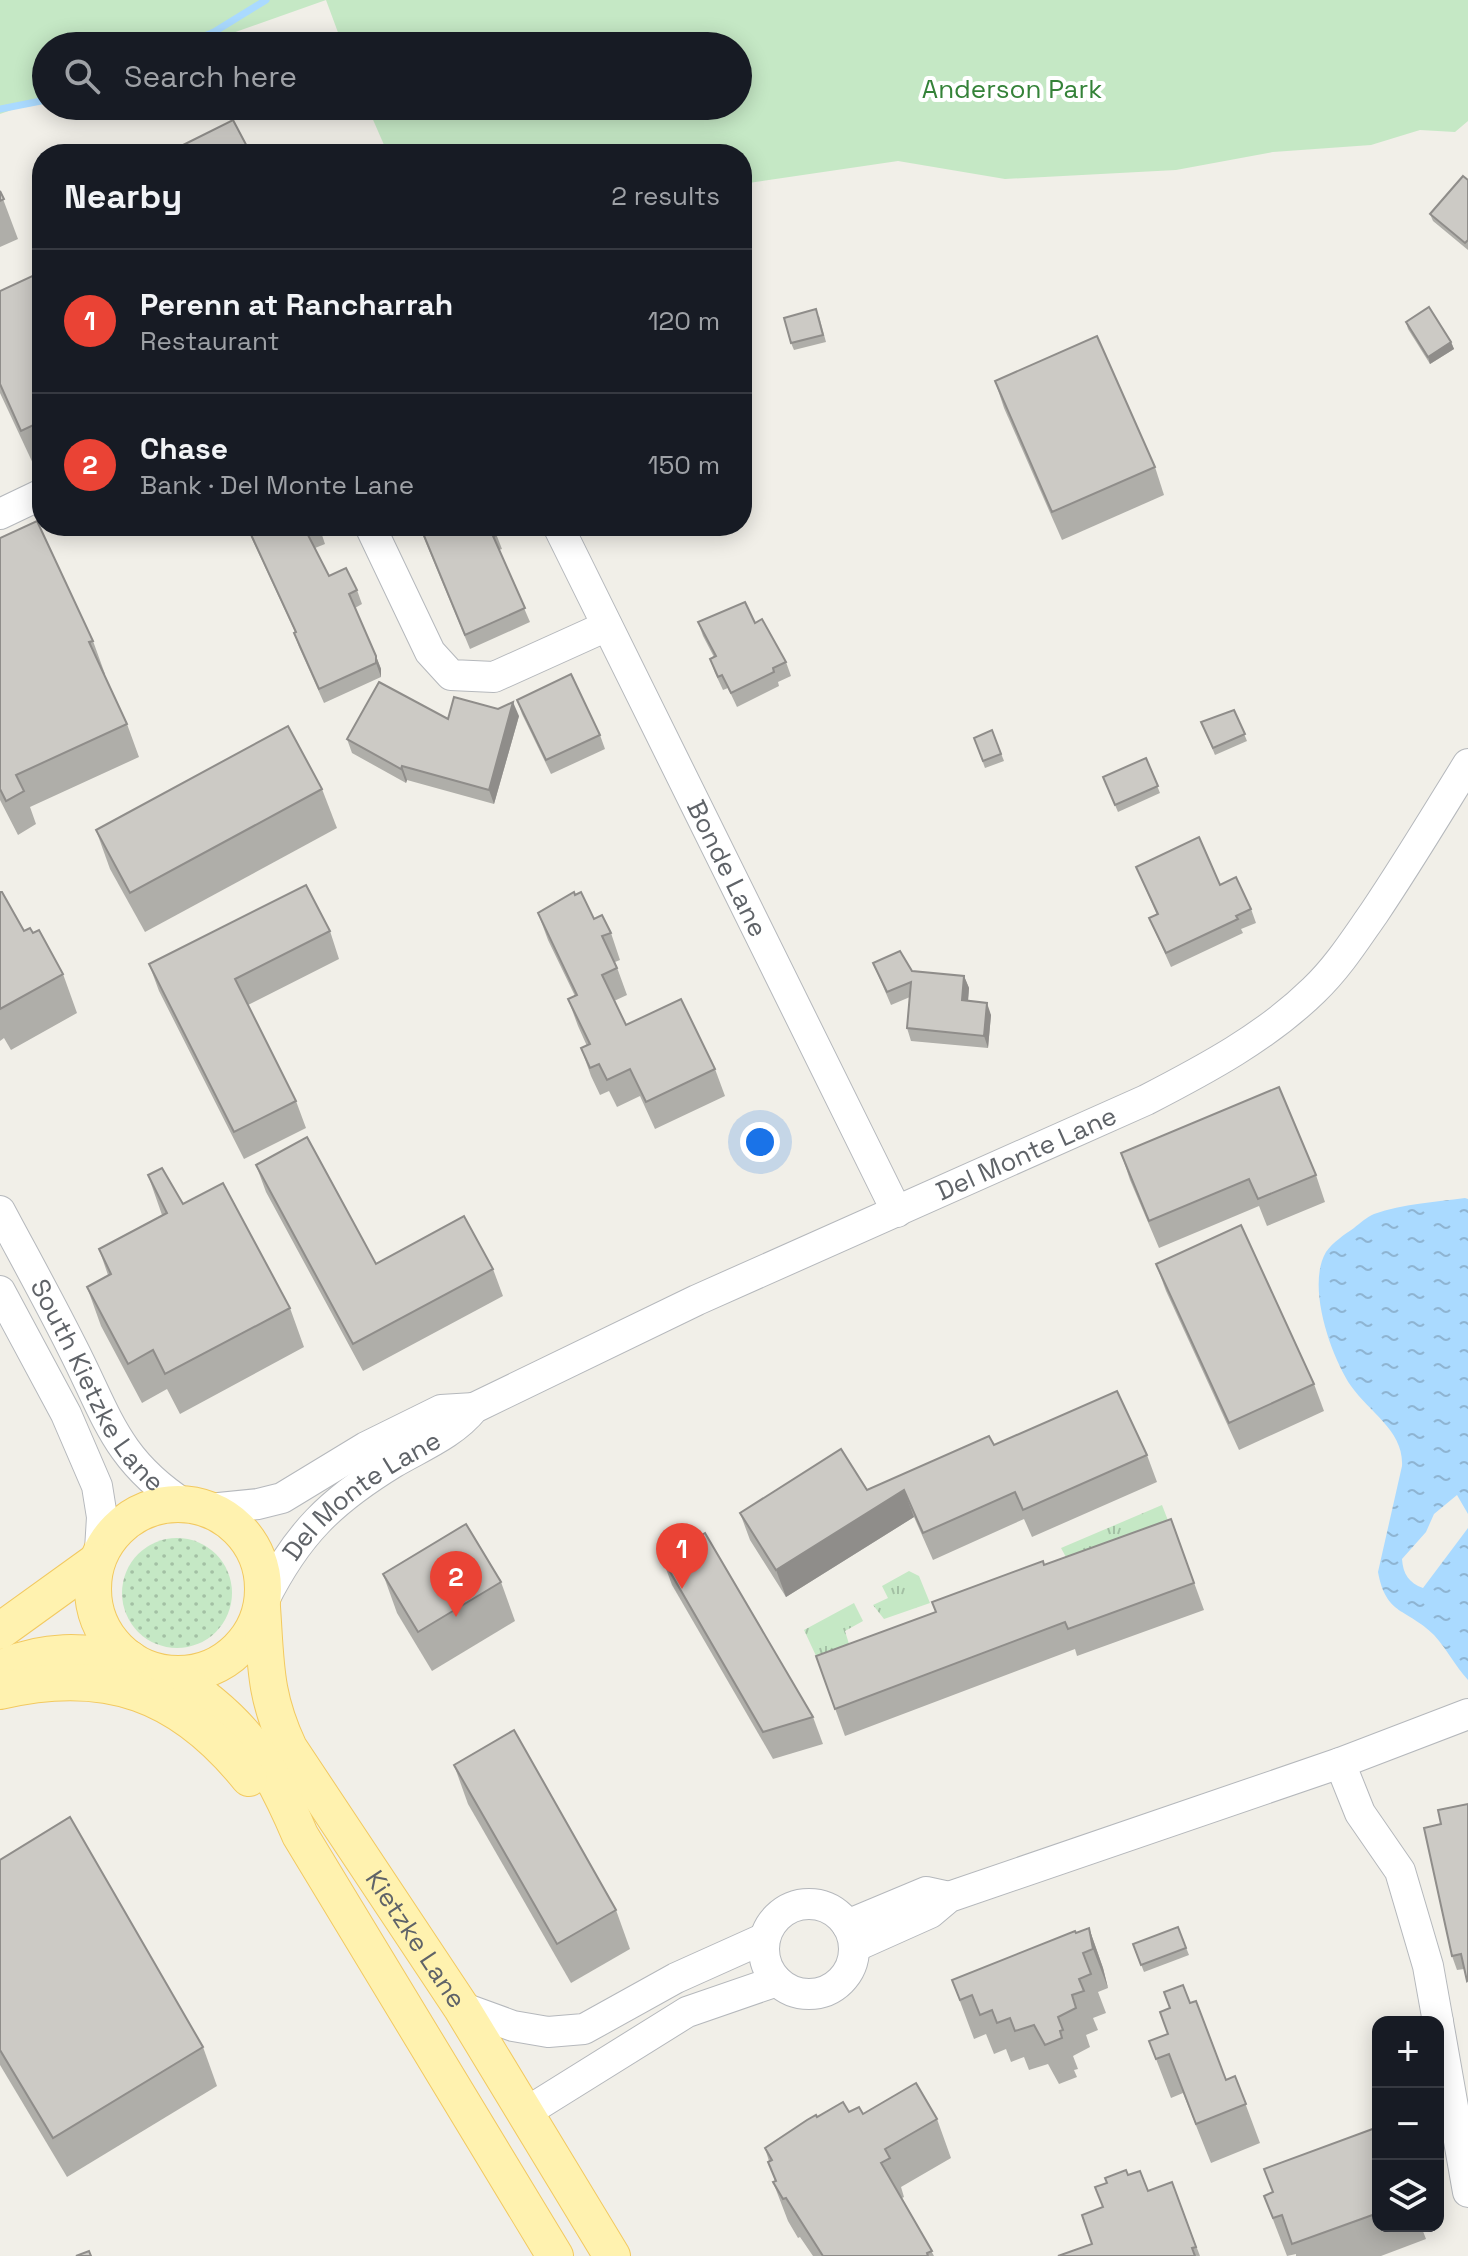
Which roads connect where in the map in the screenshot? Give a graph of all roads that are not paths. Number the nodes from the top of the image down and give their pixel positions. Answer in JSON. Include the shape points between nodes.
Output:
{"nodes":[{"id":1,"x":32,"y":499,"type":"edge"},
{"id":2,"x":0,"y":514,"type":"edge"},
{"id":3,"x":375,"y":536,"type":"edge"},
{"id":4,"x":563,"y":536,"type":"edge"},
{"id":5,"x":607,"y":626,"type":"junction"},
{"id":6,"x":1468,"y":764,"type":"edge"},
{"id":7,"x":0,"y":1211,"type":"edge"},
{"id":8,"x":897,"y":1212,"type":"junction"},
{"id":9,"x":0,"y":1291,"type":"edge"},
{"id":10,"x":474,"y":1408,"type":"junction"},
{"id":11,"x":197,"y":1506,"type":"junction"},
{"id":12,"x":98,"y":1555,"type":"junction"},
{"id":13,"x":263,"y":1603,"type":"junction"},
{"id":14,"x":0,"y":1631,"type":"edge"},
{"id":15,"x":130,"y":1659,"type":"junction"},
{"id":16,"x":0,"y":1669,"type":"edge"},
{"id":17,"x":171,"y":1675,"type":"junction"},
{"id":18,"x":0,"y":1691,"type":"edge"},
{"id":19,"x":1468,"y":1714,"type":"edge"},
{"id":20,"x":1340,"y":1763,"type":"junction"},
{"id":21,"x":300,"y":1835,"type":"junction"},
{"id":22,"x":850,"y":1936,"type":"junction"},
{"id":23,"x":765,"y":1938,"type":"junction"},
{"id":24,"x":777,"y":1981,"type":"junction"},
{"id":25,"x":461,"y":2007,"type":"junction"},
{"id":26,"x":1437,"y":2016,"type":"edge"},
{"id":27,"x":1444,"y":2056,"type":"edge"},
{"id":28,"x":525,"y":2113,"type":"junction"},
{"id":29,"x":1468,"y":2192,"type":"edge"},
{"id":30,"x":555,"y":2256,"type":"edge"},
{"id":31,"x":612,"y":2256,"type":"edge"}],
"edges":[{"from":1,"to":2,"type":"street"},
{"from":3,"to":5,"type":"street","via":[[430,652],[451,675],[494,677]]},
{"from":4,"to":5,"type":"street","name":"Bonde Lane"},
{"from":5,"to":8,"type":"street","name":"Bonde Lane"},
{"from":6,"to":8,"type":"street","name":"Del Monte Lane","via":[[1342,959],[1278,1020],[1199,1073],[1146,1100]]},
{"from":7,"to":11,"type":"street","name":"South Kietzke Lane","via":[[108,1426],[144,1474]]},
{"from":8,"to":10,"type":"street","name":"Del Monte Lane","via":[[697,1300]]},
{"from":9,"to":12,"type":"street","name":"South Kietzke Lane","via":[[66,1414],[97,1486],[102,1517]]},
{"from":10,"to":11,"type":"street","name":"Del Monte Lane","via":[[441,1410],[282,1498]]},
{"from":10,"to":13,"type":"street","name":"Del Monte Lane","via":[[449,1431],[379,1472],[322,1515],[294,1548]]},
{"from":11,"to":12,"type":"main road","via":[[157,1506],[133,1517]]},
{"from":11,"to":13,"type":"main road","via":[[235,1524],[250,1542],[262,1569]]},
{"from":12,"to":14,"type":"main road"},
{"from":12,"to":15,"type":"main road","via":[[93,1600],[103,1630]]},
{"from":13,"to":17,"type":"main road","via":[[246,1643],[225,1661],[199,1673]]},
{"from":13,"to":25,"type":"main road","name":"Kietzke Lane","via":[[267,1684],[289,1748]]},
{"from":15,"to":16,"type":"main road","via":[[61,1652],[28,1657]]},
{"from":15,"to":17,"type":"main road"},
{"from":17,"to":21,"type":"main road","name":"Kietzke Lane","via":[[233,1721],[275,1782]]},
{"from":18,"to":21,"type":"main road","via":[[51,1681],[146,1696],[201,1726]]},
{"from":19,"to":20,"type":"street"},
{"from":20,"to":22,"type":"street","via":[[949,1897],[926,1892]]},
{"from":20,"to":26,"type":"street","via":[[1360,1813],[1400,1871]]},
{"from":21,"to":30,"type":"main road","name":"Kietzke Lane"},
{"from":22,"to":23,"type":"street","via":[[838,1914],[811,1904],[797,1906],[772,1924]]},
{"from":22,"to":24,"type":"street","via":[[851,1965],[833,1987],[805,1994]]},
{"from":23,"to":24,"type":"street","via":[[768,1968]]},
{"from":23,"to":25,"type":"street","via":[[676,1978],[584,2029],[548,2032],[513,2026]]},
{"from":24,"to":28,"type":"street","via":[[687,2012]]},
{"from":25,"to":28,"type":"main road","name":"Kietzke Lane"},
{"from":27,"to":29,"type":"street"},
{"from":28,"to":31,"type":"main road","name":"Kietzke Lane"}]}
